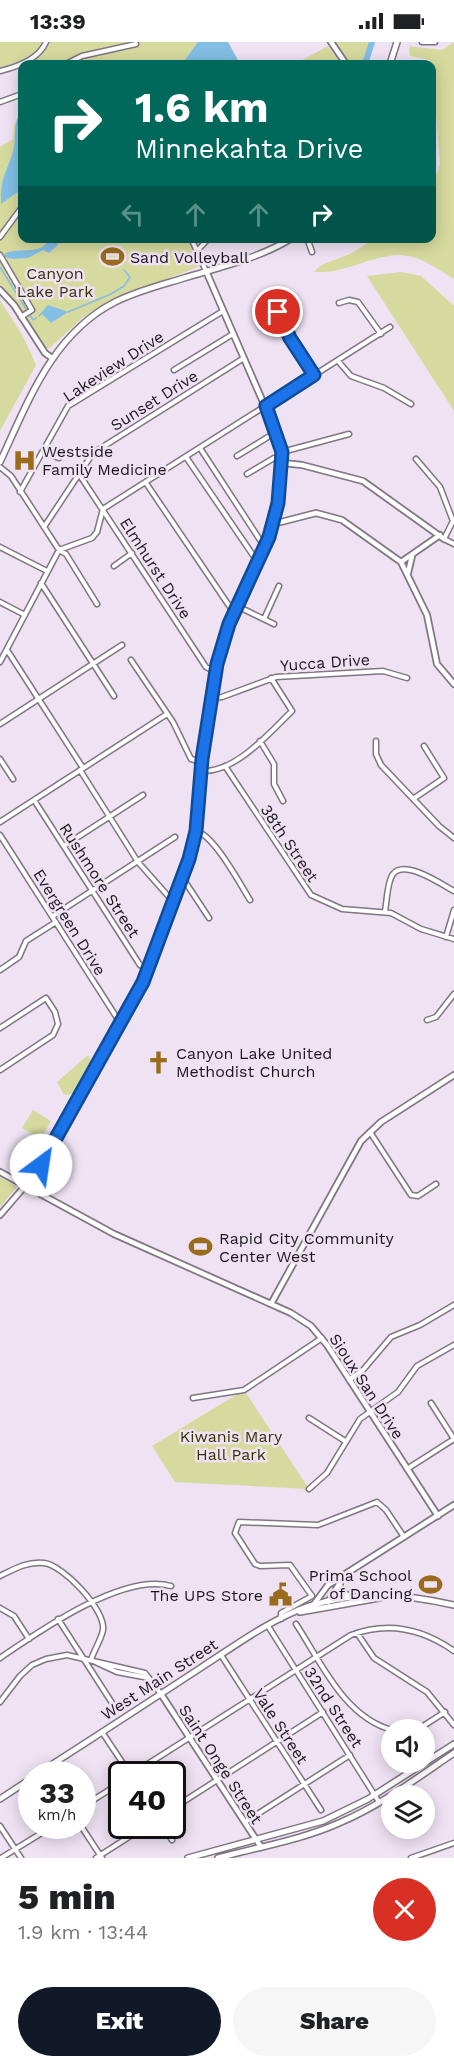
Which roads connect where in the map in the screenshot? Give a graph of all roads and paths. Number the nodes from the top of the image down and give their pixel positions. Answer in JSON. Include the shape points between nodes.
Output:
{"nodes":[{"id":1,"x":46,"y":42,"type":"edge"},
{"id":2,"x":331,"y":42,"type":"edge"},
{"id":3,"x":397,"y":42,"type":"edge"},
{"id":4,"x":422,"y":42,"type":"edge"},
{"id":5,"x":435,"y":42,"type":"edge"},
{"id":6,"x":136,"y":44,"type":"dead end"},
{"id":7,"x":27,"y":60,"type":"edge"},
{"id":8,"x":74,"y":60,"type":"edge"},
{"id":9,"x":343,"y":60,"type":"edge"},
{"id":10,"x":391,"y":60,"type":"edge"},
{"id":11,"x":18,"y":66,"type":"edge"},
{"id":12,"x":0,"y":71,"type":"edge"},
{"id":13,"x":18,"y":95,"type":"edge"},
{"id":14,"x":0,"y":102,"type":"edge"},
{"id":15,"x":18,"y":212,"type":"edge"},
{"id":16,"x":0,"y":237,"type":"edge"},
{"id":17,"x":193,"y":243,"type":"edge"},
{"id":18,"x":204,"y":243,"type":"edge"},
{"id":19,"x":283,"y":243,"type":"edge"},
{"id":20,"x":309,"y":243,"type":"edge"},
{"id":21,"x":198,"y":250,"type":"junction"},
{"id":22,"x":312,"y":252,"type":"dead end"},
{"id":23,"x":0,"y":255,"type":"edge"},
{"id":24,"x":206,"y":271,"type":"junction"},
{"id":25,"x":0,"y":290,"type":"edge"},
{"id":26,"x":339,"y":303,"type":"dead end"},
{"id":27,"x":223,"y":311,"type":"junction"},
{"id":28,"x":278,"y":312,"type":"dead end"},
{"id":29,"x":21,"y":317,"type":"junction"},
{"id":30,"x":390,"y":327,"type":"dead end"},
{"id":31,"x":233,"y":334,"type":"junction"},
{"id":32,"x":381,"y":334,"type":"junction"},
{"id":33,"x":52,"y":358,"type":"junction"},
{"id":34,"x":244,"y":358,"type":"junction"},
{"id":35,"x":338,"y":361,"type":"junction"},
{"id":36,"x":174,"y":370,"type":"dead end"},
{"id":37,"x":314,"y":375,"type":"junction"},
{"id":38,"x":411,"y":404,"type":"dead end"},
{"id":39,"x":266,"y":406,"type":"junction"},
{"id":40,"x":276,"y":432,"type":"junction"},
{"id":41,"x":349,"y":434,"type":"dead end"},
{"id":42,"x":200,"y":448,"type":"junction"},
{"id":43,"x":44,"y":452,"type":"junction"},
{"id":44,"x":237,"y":456,"type":"dead end"},
{"id":45,"x":186,"y":457,"type":"junction"},
{"id":46,"x":282,"y":457,"type":"junction"},
{"id":47,"x":59,"y":458,"type":"dead end"},
{"id":48,"x":416,"y":459,"type":"dead end"},
{"id":49,"x":0,"y":462,"type":"edge"},
{"id":50,"x":0,"y":467,"type":"edge"},
{"id":51,"x":79,"y":474,"type":"junction"},
{"id":52,"x":247,"y":474,"type":"dead end"},
{"id":53,"x":146,"y":483,"type":"junction"},
{"id":54,"x":20,"y":492,"type":"junction"},
{"id":55,"x":103,"y":509,"type":"junction"},
{"id":56,"x":274,"y":520,"type":"junction"},
{"id":57,"x":44,"y":528,"type":"junction"},
{"id":58,"x":442,"y":537,"type":"junction"},
{"id":59,"x":266,"y":543,"type":"junction"},
{"id":60,"x":454,"y":544,"type":"edge"},
{"id":61,"x":0,"y":547,"type":"edge"},
{"id":62,"x":59,"y":550,"type":"junction"},
{"id":63,"x":132,"y":553,"type":"junction"},
{"id":64,"x":412,"y":556,"type":"junction"},
{"id":65,"x":257,"y":562,"type":"junction"},
{"id":66,"x":401,"y":562,"type":"junction"},
{"id":67,"x":114,"y":566,"type":"dead end"},
{"id":68,"x":47,"y":571,"type":"junction"},
{"id":69,"x":410,"y":580,"type":"junction"},
{"id":70,"x":41,"y":583,"type":"junction"},
{"id":71,"x":279,"y":586,"type":"dead end"},
{"id":72,"x":0,"y":602,"type":"edge"},
{"id":73,"x":97,"y":604,"type":"dead end"},
{"id":74,"x":237,"y":606,"type":"junction"},
{"id":75,"x":234,"y":613,"type":"junction"},
{"id":76,"x":25,"y":615,"type":"junction"},
{"id":77,"x":264,"y":618,"type":"junction"},
{"id":78,"x":274,"y":624,"type":"dead end"},
{"id":79,"x":122,"y":645,"type":"dead end"},
{"id":80,"x":7,"y":650,"type":"junction"},
{"id":81,"x":1,"y":660,"type":"edge"},
{"id":82,"x":131,"y":660,"type":"dead end"},
{"id":83,"x":93,"y":664,"type":"junction"},
{"id":84,"x":215,"y":672,"type":"junction"},
{"id":85,"x":272,"y":678,"type":"junction"},
{"id":86,"x":407,"y":678,"type":"dead end"},
{"id":87,"x":454,"y":684,"type":"edge"},
{"id":88,"x":114,"y":696,"type":"dead end"},
{"id":89,"x":211,"y":698,"type":"junction"},
{"id":90,"x":38,"y":700,"type":"junction"},
{"id":91,"x":167,"y":714,"type":"junction"},
{"id":92,"x":0,"y":724,"type":"edge"},
{"id":93,"x":260,"y":741,"type":"junction"},
{"id":94,"x":376,"y":741,"type":"dead end"},
{"id":95,"x":424,"y":746,"type":"dead end"},
{"id":96,"x":0,"y":759,"type":"edge"},
{"id":97,"x":202,"y":762,"type":"junction"},
{"id":98,"x":225,"y":766,"type":"junction"},
{"id":99,"x":81,"y":769,"type":"junction"},
{"id":100,"x":201,"y":771,"type":"junction"},
{"id":101,"x":13,"y":778,"type":"dead end"},
{"id":102,"x":143,"y":795,"type":"dead end"},
{"id":103,"x":413,"y":799,"type":"junction"},
{"id":104,"x":34,"y":800,"type":"junction"},
{"id":105,"x":283,"y":801,"type":"dead end"},
{"id":106,"x":110,"y":817,"type":"junction"},
{"id":107,"x":0,"y":822,"type":"edge"},
{"id":108,"x":196,"y":831,"type":"junction"},
{"id":109,"x":0,"y":835,"type":"edge"},
{"id":110,"x":175,"y":837,"type":"dead end"},
{"id":111,"x":454,"y":838,"type":"edge"},
{"id":112,"x":64,"y":846,"type":"junction"},
{"id":113,"x":138,"y":862,"type":"junction"},
{"id":114,"x":182,"y":881,"type":"junction"},
{"id":115,"x":92,"y":891,"type":"junction"},
{"id":116,"x":454,"y":891,"type":"edge"},
{"id":117,"x":175,"y":899,"type":"junction"},
{"id":118,"x":250,"y":900,"type":"dead end"},
{"id":119,"x":454,"y":910,"type":"edge"},
{"id":120,"x":385,"y":911,"type":"junction"},
{"id":121,"x":52,"y":916,"type":"junction"},
{"id":122,"x":209,"y":918,"type":"dead end"},
{"id":123,"x":56,"y":922,"type":"junction"},
{"id":124,"x":446,"y":937,"type":"junction"},
{"id":125,"x":454,"y":939,"type":"edge"},
{"id":126,"x":148,"y":969,"type":"junction"},
{"id":127,"x":0,"y":970,"type":"edge"},
{"id":128,"x":454,"y":994,"type":"edge"},
{"id":129,"x":122,"y":1020,"type":"junction"},
{"id":130,"x":427,"y":1020,"type":"dead end"},
{"id":131,"x":0,"y":1028,"type":"edge"},
{"id":132,"x":0,"y":1070,"type":"edge"},
{"id":133,"x":454,"y":1075,"type":"edge"},
{"id":134,"x":370,"y":1132,"type":"junction"},
{"id":135,"x":0,"y":1172,"type":"edge"},
{"id":136,"x":436,"y":1185,"type":"dead end"},
{"id":137,"x":25,"y":1186,"type":"junction"},
{"id":138,"x":0,"y":1215,"type":"edge"},
{"id":139,"x":271,"y":1304,"type":"junction"},
{"id":140,"x":454,"y":1305,"type":"edge"},
{"id":141,"x":322,"y":1338,"type":"junction"},
{"id":142,"x":454,"y":1345,"type":"edge"},
{"id":143,"x":349,"y":1380,"type":"junction"},
{"id":144,"x":193,"y":1398,"type":"dead end"},
{"id":145,"x":431,"y":1403,"type":"dead end"},
{"id":146,"x":369,"y":1411,"type":"junction"},
{"id":147,"x":309,"y":1418,"type":"dead end"},
{"id":148,"x":454,"y":1439,"type":"edge"},
{"id":149,"x":345,"y":1442,"type":"junction"},
{"id":150,"x":407,"y":1469,"type":"junction"},
{"id":151,"x":309,"y":1489,"type":"dead end"},
{"id":152,"x":454,"y":1505,"type":"edge"},
{"id":153,"x":438,"y":1516,"type":"junction"},
{"id":154,"x":404,"y":1537,"type":"junction"},
{"id":155,"x":0,"y":1576,"type":"edge"},
{"id":156,"x":343,"y":1578,"type":"junction"},
{"id":157,"x":328,"y":1585,"type":"junction"},
{"id":158,"x":171,"y":1587,"type":"dead end"},
{"id":159,"x":357,"y":1596,"type":"junction"},
{"id":160,"x":381,"y":1598,"type":"junction"},
{"id":161,"x":328,"y":1602,"type":"junction"},
{"id":162,"x":91,"y":1603,"type":"junction"},
{"id":163,"x":297,"y":1605,"type":"junction"},
{"id":164,"x":454,"y":1605,"type":"edge"},
{"id":165,"x":309,"y":1606,"type":"junction"},
{"id":166,"x":334,"y":1606,"type":"junction"},
{"id":167,"x":0,"y":1608,"type":"edge"},
{"id":168,"x":302,"y":1612,"type":"junction"},
{"id":169,"x":58,"y":1619,"type":"junction"},
{"id":170,"x":281,"y":1619,"type":"junction"},
{"id":171,"x":296,"y":1624,"type":"dead end"},
{"id":172,"x":268,"y":1626,"type":"junction"},
{"id":173,"x":357,"y":1633,"type":"junction"},
{"id":174,"x":29,"y":1639,"type":"junction"},
{"id":175,"x":454,"y":1651,"type":"edge"},
{"id":176,"x":221,"y":1655,"type":"junction"},
{"id":177,"x":317,"y":1655,"type":"junction"},
{"id":178,"x":83,"y":1657,"type":"junction"},
{"id":179,"x":0,"y":1658,"type":"edge"},
{"id":180,"x":91,"y":1660,"type":"junction"},
{"id":181,"x":296,"y":1669,"type":"junction"},
{"id":182,"x":161,"y":1694,"type":"junction"},
{"id":183,"x":249,"y":1699,"type":"junction"},
{"id":184,"x":0,"y":1702,"type":"edge"},
{"id":185,"x":114,"y":1706,"type":"dead end"},
{"id":186,"x":323,"y":1712,"type":"junction"},
{"id":187,"x":445,"y":1712,"type":"junction"},
{"id":188,"x":434,"y":1719,"type":"edge"},
{"id":189,"x":454,"y":1725,"type":"edge"},
{"id":190,"x":381,"y":1726,"type":"edge"},
{"id":191,"x":102,"y":1732,"type":"junction"},
{"id":192,"x":190,"y":1737,"type":"junction"},
{"id":193,"x":277,"y":1741,"type":"junction"},
{"id":194,"x":454,"y":1744,"type":"edge"},
{"id":195,"x":454,"y":1752,"type":"edge"},
{"id":196,"x":351,"y":1755,"type":"junction"},
{"id":197,"x":61,"y":1761,"type":"edge"},
{"id":198,"x":122,"y":1761,"type":"edge"},
{"id":199,"x":152,"y":1761,"type":"edge"},
{"id":200,"x":405,"y":1775,"type":"junction"},
{"id":201,"x":217,"y":1780,"type":"junction"},
{"id":202,"x":304,"y":1784,"type":"junction"},
{"id":203,"x":18,"y":1787,"type":"edge"},
{"id":204,"x":375,"y":1794,"type":"junction"},
{"id":205,"x":0,"y":1798,"type":"edge"},
{"id":206,"x":186,"y":1800,"type":"edge"},
{"id":207,"x":379,"y":1802,"type":"junction"},
{"id":208,"x":321,"y":1810,"type":"dead end"},
{"id":209,"x":348,"y":1819,"type":"junction"},
{"id":210,"x":245,"y":1822,"type":"junction"},
{"id":211,"x":318,"y":1823,"type":"junction"},
{"id":212,"x":0,"y":1826,"type":"edge"},
{"id":213,"x":32,"y":1839,"type":"edge"},
{"id":214,"x":89,"y":1839,"type":"edge"},
{"id":215,"x":126,"y":1839,"type":"edge"},
{"id":216,"x":256,"y":1840,"type":"junction"},
{"id":217,"x":454,"y":1843,"type":"edge"},
{"id":218,"x":261,"y":1847,"type":"junction"},
{"id":219,"x":15,"y":1849,"type":"junction"},
{"id":220,"x":99,"y":1857,"type":"edge"},
{"id":221,"x":2,"y":1858,"type":"edge"},
{"id":222,"x":21,"y":1858,"type":"edge"},
{"id":223,"x":188,"y":1858,"type":"edge"},
{"id":224,"x":213,"y":1858,"type":"edge"},
{"id":225,"x":218,"y":1858,"type":"edge"},
{"id":226,"x":411,"y":1858,"type":"edge"}],
"edges":[{"from":1,"to":7,"type":"street","via":[[42,51]]},
{"from":2,"to":9,"type":"street"},
{"from":3,"to":10,"type":"main road"},
{"from":4,"to":5,"type":"street"},
{"from":6,"to":8,"type":"street"},
{"from":11,"to":12,"type":"street"},
{"from":13,"to":14,"type":"street"},
{"from":15,"to":16,"type":"street"},
{"from":17,"to":21,"type":"street"},
{"from":18,"to":21,"type":"street"},
{"from":19,"to":24,"type":"main road"},
{"from":20,"to":22,"type":"street"},
{"from":21,"to":24,"type":"street"},
{"from":23,"to":29,"type":"street","via":[[32,310]]},
{"from":24,"to":27,"type":"street"},
{"from":24,"to":33,"type":"main road","via":[[137,292],[106,307],[81,326]]},
{"from":25,"to":29,"type":"street"},
{"from":26,"to":32,"type":"street","via":[[358,302]]},
{"from":27,"to":31,"type":"street"},
{"from":27,"to":43,"type":"street","name":"Lakeview Drive","via":[[68,406]]},
{"from":28,"to":37,"type":"street"},
{"from":29,"to":33,"type":"street"},
{"from":30,"to":32,"type":"street"},
{"from":31,"to":34,"type":"street"},
{"from":31,"to":36,"type":"street"},
{"from":32,"to":35,"type":"street"},
{"from":33,"to":49,"type":"main road"},
{"from":34,"to":39,"type":"street"},
{"from":34,"to":51,"type":"street","name":"Sunset Drive","via":[[93,453]]},
{"from":35,"to":37,"type":"street"},
{"from":35,"to":38,"type":"street","via":[[351,376],[384,388]]},
{"from":37,"to":39,"type":"street"},
{"from":39,"to":40,"type":"street"},
{"from":39,"to":42,"type":"street"},
{"from":40,"to":44,"type":"street"},
{"from":40,"to":46,"type":"street"},
{"from":41,"to":46,"type":"street"},
{"from":42,"to":45,"type":"street"},
{"from":42,"to":59,"type":"street","via":[[260,540]]},
{"from":43,"to":47,"type":"street"},
{"from":43,"to":54,"type":"street","name":"Lakeview Drive"},
{"from":45,"to":53,"type":"street"},
{"from":45,"to":65,"type":"street"},
{"from":46,"to":52,"type":"street"},
{"from":46,"to":56,"type":"street"},
{"from":46,"to":58,"type":"street","via":[[363,481]]},
{"from":48,"to":58,"type":"street","via":[[440,487],[453,521]]},
{"from":50,"to":54,"type":"street"},
{"from":51,"to":55,"type":"street","name":"Elmhurst Drive"},
{"from":51,"to":57,"type":"street","name":"Sunset Drive"},
{"from":53,"to":55,"type":"street"},
{"from":53,"to":75,"type":"street"},
{"from":54,"to":57,"type":"street"},
{"from":55,"to":62,"type":"street","via":[[92,538]]},
{"from":55,"to":63,"type":"street","name":"Elmhurst Drive"},
{"from":56,"to":59,"type":"street"},
{"from":56,"to":66,"type":"street","via":[[281,522],[316,513],[342,519]]},
{"from":57,"to":62,"type":"street"},
{"from":58,"to":60,"type":"street"},
{"from":58,"to":64,"type":"street"},
{"from":59,"to":65,"type":"street"},
{"from":61,"to":68,"type":"street"},
{"from":62,"to":68,"type":"street"},
{"from":62,"to":73,"type":"street","via":[[66,554]]},
{"from":63,"to":67,"type":"street"},
{"from":63,"to":84,"type":"street","name":"Elmhurst Drive","via":[[206,667]]},
{"from":64,"to":66,"type":"street"},
{"from":64,"to":69,"type":"street","via":[[407,568]]},
{"from":65,"to":74,"type":"street"},
{"from":66,"to":69,"type":"street"},
{"from":68,"to":70,"type":"street"},
{"from":69,"to":87,"type":"street","via":[[427,615],[437,664]]},
{"from":70,"to":76,"type":"street"},
{"from":70,"to":83,"type":"street"},
{"from":71,"to":77,"type":"street"},
{"from":72,"to":76,"type":"street"},
{"from":74,"to":75,"type":"street"},
{"from":74,"to":77,"type":"street"},
{"from":75,"to":84,"type":"street"},
{"from":76,"to":80,"type":"street"},
{"from":77,"to":78,"type":"street"},
{"from":79,"to":83,"type":"street"},
{"from":80,"to":81,"type":"street"},
{"from":80,"to":90,"type":"street"},
{"from":82,"to":91,"type":"street"},
{"from":83,"to":88,"type":"street"},
{"from":83,"to":90,"type":"street"},
{"from":84,"to":89,"type":"street"},
{"from":85,"to":86,"type":"street","name":"Yucca Drive","via":[[383,671]]},
{"from":85,"to":89,"type":"street","name":"Yucca Drive"},
{"from":85,"to":93,"type":"street","via":[[292,711]]},
{"from":89,"to":97,"type":"street"},
{"from":90,"to":92,"type":"street"},
{"from":90,"to":99,"type":"street"},
{"from":91,"to":97,"type":"street","via":[[191,759]]},
{"from":91,"to":99,"type":"street"},
{"from":93,"to":98,"type":"street"},
{"from":93,"to":105,"type":"street","via":[[274,764],[274,784]]},
{"from":94,"to":103,"type":"street","via":[[378,760]]},
{"from":95,"to":103,"type":"street","via":[[444,778]]},
{"from":96,"to":101,"type":"street"},
{"from":97,"to":100,"type":"street"},
{"from":98,"to":100,"type":"street"},
{"from":98,"to":120,"type":"street","name":"38th Street","via":[[311,895],[342,909]]},
{"from":99,"to":104,"type":"street"},
{"from":99,"to":106,"type":"street"},
{"from":100,"to":108,"type":"street"},
{"from":102,"to":106,"type":"street"},
{"from":103,"to":111,"type":"street"},
{"from":104,"to":107,"type":"street"},
{"from":104,"to":112,"type":"street","name":"Rushmore Street"},
{"from":106,"to":112,"type":"street"},
{"from":106,"to":113,"type":"street"},
{"from":108,"to":114,"type":"street"},
{"from":108,"to":118,"type":"street","via":[[205,835]]},
{"from":109,"to":121,"type":"street","name":"Evergreen Drive"},
{"from":110,"to":113,"type":"street"},
{"from":112,"to":115,"type":"street","name":"Rushmore Street"},
{"from":113,"to":115,"type":"street"},
{"from":113,"to":117,"type":"street"},
{"from":114,"to":117,"type":"street"},
{"from":114,"to":122,"type":"street"},
{"from":115,"to":121,"type":"street"},
{"from":115,"to":126,"type":"street","name":"Rushmore Street","via":[[140,965]]},
{"from":116,"to":120,"type":"street","via":[[404,868],[392,876]]},
{"from":117,"to":126,"type":"street"},
{"from":119,"to":124,"type":"street"},
{"from":120,"to":124,"type":"street","name":"38th Street"},
{"from":121,"to":123,"type":"street","name":"Evergreen Drive"},
{"from":123,"to":127,"type":"street","via":[[26,941],[19,957]]},
{"from":123,"to":129,"type":"street","name":"Evergreen Drive","via":[[117,1018]]},
{"from":124,"to":125,"type":"street","name":"38th Street"},
{"from":126,"to":129,"type":"street"},
{"from":128,"to":130,"type":"street","via":[[436,1017]]},
{"from":129,"to":137,"type":"street","via":[[51,1149]]},
{"from":131,"to":132,"type":"street","via":[[46,998],[57,1017],[57,1030],[48,1039]]},
{"from":133,"to":134,"type":"street"},
{"from":134,"to":136,"type":"street","via":[[411,1195],[418,1196]]},
{"from":134,"to":139,"type":"street","via":[[354,1152]]},
{"from":135,"to":137,"type":"street"},
{"from":137,"to":138,"type":"street"},
{"from":137,"to":139,"type":"street","name":"Sioux San Drive","via":[[114,1234]]},
{"from":139,"to":141,"type":"street","name":"Sioux San Drive","via":[[306,1322]]},
{"from":140,"to":143,"type":"street","via":[[391,1337],[363,1370]]},
{"from":141,"to":143,"type":"street","name":"Sioux San Drive"},
{"from":141,"to":144,"type":"street","via":[[244,1390]]},
{"from":142,"to":146,"type":"street","via":[[417,1366],[398,1392]]},
{"from":143,"to":146,"type":"street","name":"Sioux San Drive"},
{"from":145,"to":148,"type":"street"},
{"from":146,"to":149,"type":"street"},
{"from":146,"to":150,"type":"street","name":"Sioux San Drive"},
{"from":147,"to":149,"type":"street"},
{"from":148,"to":150,"type":"street"},
{"from":149,"to":151,"type":"street","via":[[327,1473]]},
{"from":150,"to":153,"type":"street","name":"Sioux San Drive"},
{"from":152,"to":153,"type":"street","name":"West Main Street"},
{"from":153,"to":154,"type":"street","name":"West Main Street"},
{"from":154,"to":156,"type":"street","name":"West Main Street"},
{"from":154,"to":163,"type":"street","via":[[387,1509],[377,1502],[318,1525],[239,1522],[235,1533],[256,1565],[288,1564],[293,1568],[312,1596]]},
{"from":155,"to":162,"type":"street","via":[[29,1564],[50,1564],[64,1572]]},
{"from":156,"to":157,"type":"street","name":"West Main Street"},
{"from":156,"to":159,"type":"street","via":[[341,1593]]},
{"from":156,"to":161,"type":"street","name":"West Main Street"},
{"from":157,"to":161,"type":"street","via":[[324,1595]]},
{"from":157,"to":165,"type":"street","name":"West Main Street","via":[[319,1600]]},
{"from":158,"to":162,"type":"street","via":[[142,1584]]},
{"from":159,"to":160,"type":"main road"},
{"from":159,"to":161,"type":"main road"},
{"from":160,"to":164,"type":"main road","via":[[414,1598]]},
{"from":160,"to":166,"type":"main road"},
{"from":161,"to":165,"type":"main road"},
{"from":161,"to":166,"type":"street"},
{"from":161,"to":168,"type":"street","name":"West Main Street"},
{"from":162,"to":169,"type":"street"},
{"from":162,"to":180,"type":"street","via":[[103,1629]]},
{"from":163,"to":168,"type":"street"},
{"from":163,"to":170,"type":"street","via":[[281,1613]]},
{"from":165,"to":168,"type":"main road","name":"West Main Street"},
{"from":166,"to":168,"type":"main road"},
{"from":167,"to":174,"type":"street","via":[[14,1616]]},
{"from":168,"to":170,"type":"main road","name":"West Main Street"},
{"from":169,"to":174,"type":"street"},
{"from":169,"to":178,"type":"street"},
{"from":170,"to":172,"type":"main road","name":"West Main Street"},
{"from":171,"to":177,"type":"street"},
{"from":172,"to":176,"type":"main road","name":"West Main Street"},
{"from":172,"to":181,"type":"street","name":"32nd Street"},
{"from":173,"to":175,"type":"street","via":[[382,1628],[411,1630]]},
{"from":173,"to":177,"type":"street"},
{"from":173,"to":187,"type":"street","via":[[379,1662],[427,1692]]},
{"from":174,"to":179,"type":"street"},
{"from":176,"to":182,"type":"main road","name":"West Main Street"},
{"from":176,"to":183,"type":"street","name":"Vale Street"},
{"from":177,"to":181,"type":"street"},
{"from":177,"to":190,"type":"street","via":[[354,1709]]},
{"from":178,"to":180,"type":"street"},
{"from":178,"to":184,"type":"street","via":[[62,1656],[37,1663],[20,1676]]},
{"from":178,"to":185,"type":"street"},
{"from":180,"to":182,"type":"street","via":[[130,1676],[144,1676],[152,1680]]},
{"from":181,"to":183,"type":"street"},
{"from":181,"to":186,"type":"street","name":"32nd Street"},
{"from":182,"to":191,"type":"main road","name":"West Main Street"},
{"from":182,"to":192,"type":"street","name":"Saint Onge Street"},
{"from":183,"to":192,"type":"street"},
{"from":183,"to":193,"type":"street","name":"Vale Street"},
{"from":186,"to":193,"type":"street"},
{"from":186,"to":196,"type":"street","name":"32nd Street"},
{"from":187,"to":188,"type":"street"},
{"from":187,"to":189,"type":"street"},
{"from":191,"to":197,"type":"main road","name":"West Main Street"},
{"from":191,"to":198,"type":"street"},
{"from":192,"to":199,"type":"street"},
{"from":192,"to":201,"type":"street","name":"Saint Onge Street"},
{"from":193,"to":201,"type":"street"},
{"from":193,"to":202,"type":"street","name":"Vale Street"},
{"from":194,"to":200,"type":"main road"},
{"from":195,"to":207,"type":"main road"},
{"from":196,"to":202,"type":"street"},
{"from":196,"to":204,"type":"street","name":"32nd Street"},
{"from":200,"to":204,"type":"main road"},
{"from":200,"to":207,"type":"main road","via":[[381,1794]]},
{"from":201,"to":206,"type":"street"},
{"from":201,"to":210,"type":"street","name":"Saint Onge Street"},
{"from":202,"to":208,"type":"street","name":"Vale Street"},
{"from":202,"to":210,"type":"street"},
{"from":203,"to":205,"type":"main road"},
{"from":204,"to":207,"type":"street","name":"32nd Street"},
{"from":204,"to":209,"type":"main road","via":[[372,1803]]},
{"from":204,"to":211,"type":"main road"},
{"from":207,"to":209,"type":"main road"},
{"from":209,"to":218,"type":"main road"},
{"from":210,"to":216,"type":"street","name":"Saint Onge Street"},
{"from":211,"to":216,"type":"main road"},
{"from":211,"to":218,"type":"main road","via":[[268,1840]]},
{"from":212,"to":219,"type":"street"},
{"from":213,"to":219,"type":"street"},
{"from":214,"to":220,"type":"street"},
{"from":215,"to":220,"type":"street"},
{"from":216,"to":218,"type":"street","name":"Saint Onge Street"},
{"from":216,"to":223,"type":"main road"},
{"from":216,"to":224,"type":"main road","via":[[250,1846]]},
{"from":217,"to":226,"type":"street"},
{"from":218,"to":225,"type":"main road"},
{"from":219,"to":221,"type":"street"},
{"from":219,"to":222,"type":"street"}]}
